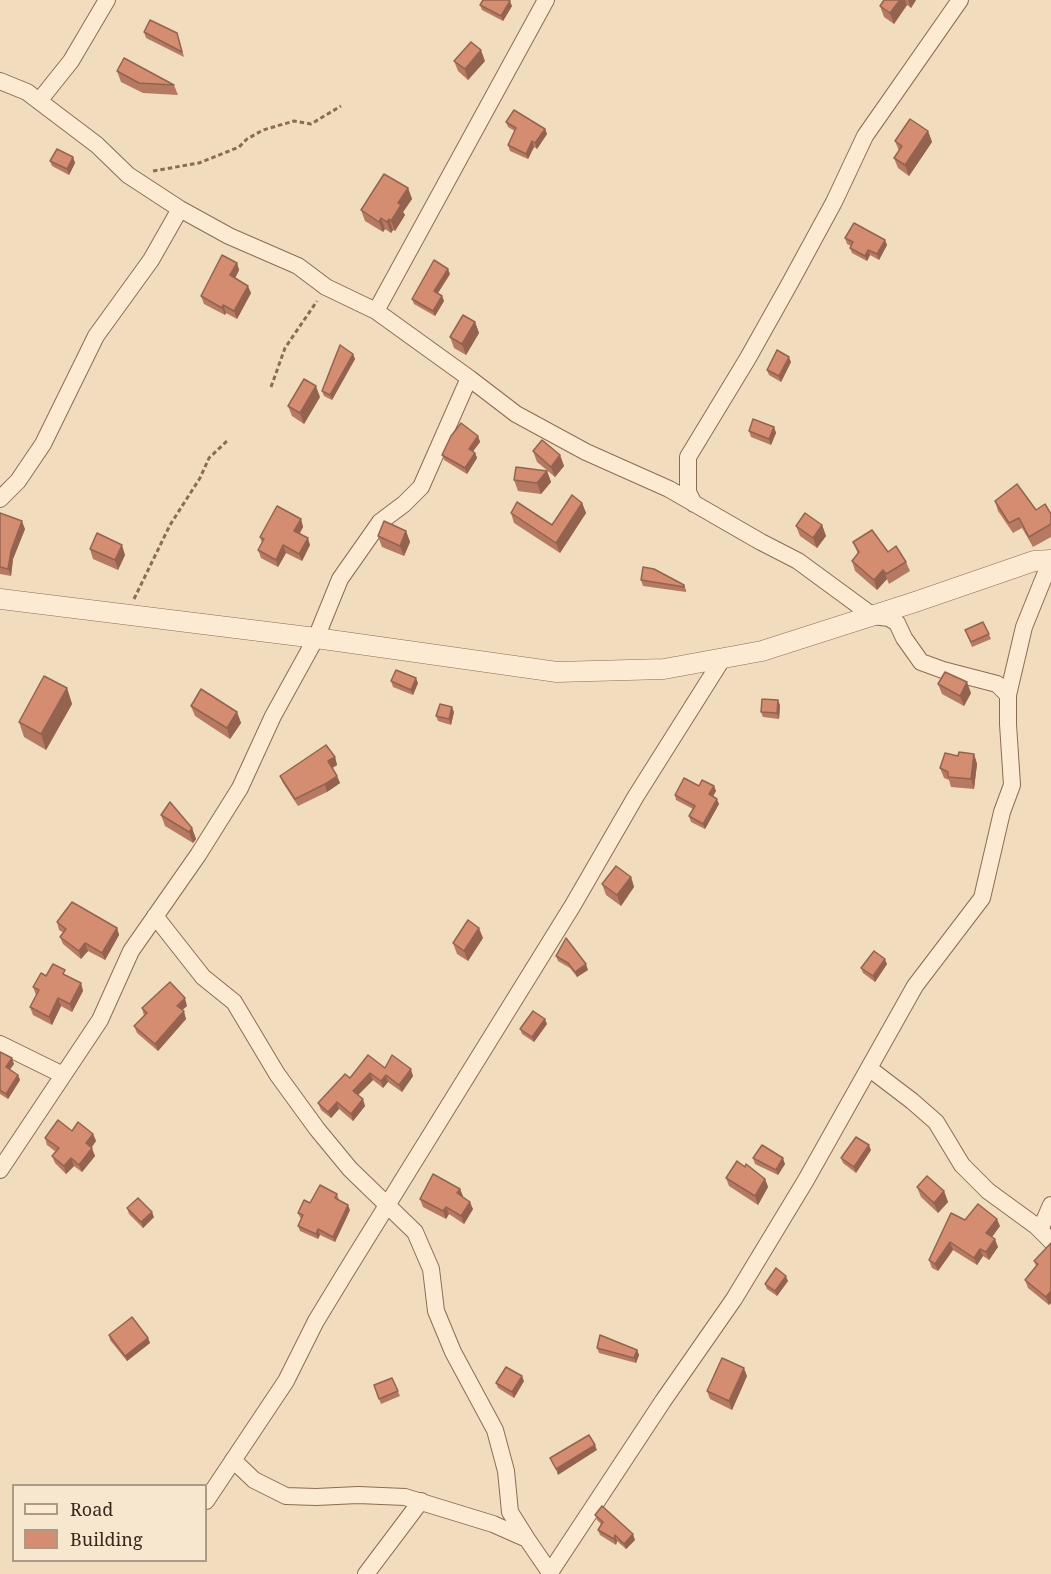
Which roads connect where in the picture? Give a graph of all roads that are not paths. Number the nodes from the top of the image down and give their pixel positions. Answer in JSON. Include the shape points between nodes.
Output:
{"nodes":[{"id":1,"x":107,"y":0,"type":"edge"},
{"id":2,"x":546,"y":0,"type":"edge"},
{"id":3,"x":960,"y":0,"type":"edge"},
{"id":4,"x":0,"y":81,"type":"edge"},
{"id":5,"x":39,"y":101,"type":"junction"},
{"id":6,"x":180,"y":208,"type":"junction"},
{"id":7,"x":376,"y":311,"type":"junction"},
{"id":8,"x":469,"y":378,"type":"junction"},
{"id":9,"x":0,"y":499,"type":"edge"},
{"id":10,"x":694,"y":504,"type":"junction"},
{"id":11,"x":1051,"y":560,"type":"edge"},
{"id":12,"x":0,"y":599,"type":"edge"},
{"id":13,"x":873,"y":616,"type":"junction"},
{"id":14,"x":316,"y":638,"type":"junction"},
{"id":15,"x":723,"y":658,"type":"junction"},
{"id":16,"x":1008,"y":695,"type":"junction"},
{"id":17,"x":155,"y":916,"type":"junction"},
{"id":18,"x":0,"y":1044,"type":"edge"},
{"id":19,"x":870,"y":1069,"type":"junction"},
{"id":20,"x":63,"y":1075,"type":"junction"},
{"id":21,"x":0,"y":1170,"type":"edge"},
{"id":22,"x":388,"y":1206,"type":"junction"},
{"id":23,"x":1050,"y":1206,"type":"edge"},
{"id":24,"x":1025,"y":1218,"type":"junction"},
{"id":25,"x":1045,"y":1236,"type":"edge"},
{"id":26,"x":233,"y":1460,"type":"junction"},
{"id":27,"x":207,"y":1499,"type":"edge"},
{"id":28,"x":421,"y":1501,"type":"junction"},
{"id":29,"x":510,"y":1512,"type":"junction"},
{"id":30,"x":493,"y":1524,"type":"junction"},
{"id":31,"x":527,"y":1539,"type":"junction"},
{"id":32,"x":550,"y":1573,"type":"edge"},
{"id":33,"x":366,"y":1574,"type":"edge"}],
"edges":[{"from":1,"to":5,"type":"street","via":[[71,61]]},
{"from":2,"to":7,"type":"street"},
{"from":3,"to":10,"type":"street","via":[[865,136],[790,284],[688,457],[688,492]]},
{"from":4,"to":5,"type":"street"},
{"from":5,"to":6,"type":"street","via":[[97,145],[128,176]]},
{"from":6,"to":7,"type":"street","via":[[229,236],[298,266],[326,287]]},
{"from":6,"to":9,"type":"street","via":[[151,260],[96,336],[43,444],[18,481]]},
{"from":7,"to":8,"type":"street"},
{"from":8,"to":10,"type":"street","via":[[526,419]]},
{"from":8,"to":14,"type":"street","via":[[421,487],[380,522],[340,579]]},
{"from":10,"to":13,"type":"street","via":[[798,561]]},
{"from":11,"to":13,"type":"street","via":[[1034,561]]},
{"from":11,"to":16,"type":"street","via":[[1024,627]]},
{"from":12,"to":14,"type":"street"},
{"from":13,"to":15,"type":"street","via":[[762,651]]},
{"from":13,"to":16,"type":"street","via":[[897,623],[921,662],[997,684]]},
{"from":14,"to":15,"type":"street","via":[[557,672],[664,669]]},
{"from":14,"to":17,"type":"street","via":[[273,716],[240,788]]},
{"from":15,"to":22,"type":"street"},
{"from":16,"to":19,"type":"street","via":[[1012,785],[982,898],[915,986]]},
{"from":17,"to":20,"type":"street","via":[[131,951],[100,1020]]},
{"from":17,"to":22,"type":"street","via":[[203,977],[234,1002],[277,1074],[317,1129]]},
{"from":18,"to":20,"type":"street"},
{"from":19,"to":24,"type":"street","via":[[936,1122],[962,1165],[988,1191]]},
{"from":19,"to":32,"type":"street","via":[[734,1299]]},
{"from":20,"to":21,"type":"street"},
{"from":22,"to":26,"type":"street","via":[[316,1321],[286,1381]]},
{"from":22,"to":29,"type":"street","via":[[415,1232],[431,1269],[436,1311],[495,1430],[506,1471]]},
{"from":23,"to":24,"type":"street"},
{"from":23,"to":25,"type":"street"},
{"from":24,"to":25,"type":"street"},
{"from":26,"to":27,"type":"street"},
{"from":26,"to":28,"type":"street","via":[[254,1479],[286,1496],[370,1495]]},
{"from":28,"to":30,"type":"street"},
{"from":28,"to":33,"type":"street"},
{"from":29,"to":30,"type":"street"},
{"from":29,"to":31,"type":"street"},
{"from":30,"to":31,"type":"street"},
{"from":31,"to":32,"type":"street"}]}
